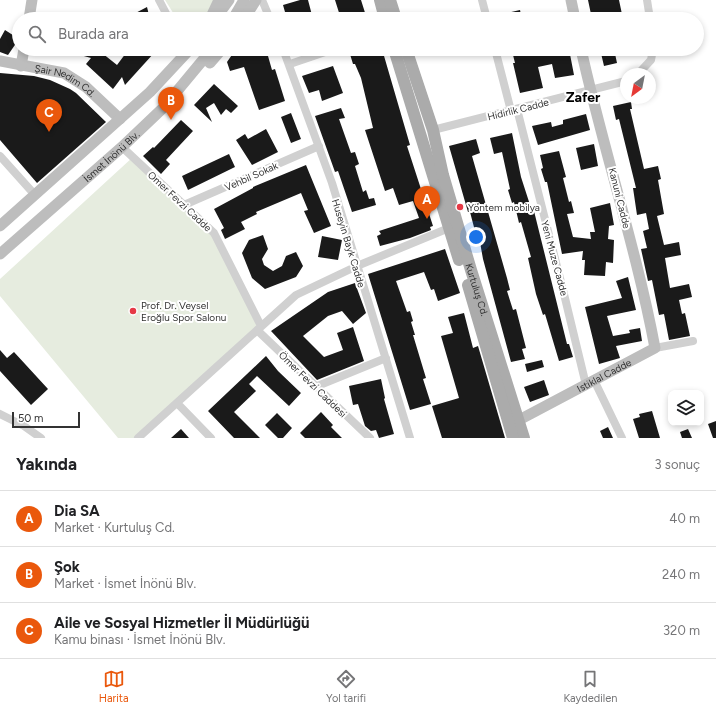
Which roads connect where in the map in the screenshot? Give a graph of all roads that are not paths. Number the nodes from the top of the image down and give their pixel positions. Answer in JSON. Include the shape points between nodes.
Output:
{"nodes":[{"id":1,"x":32,"y":0,"type":"edge"},
{"id":2,"x":159,"y":0,"type":"edge"},
{"id":3,"x":219,"y":0,"type":"edge"},
{"id":4,"x":229,"y":0,"type":"edge"},
{"id":5,"x":244,"y":0,"type":"edge"},
{"id":6,"x":256,"y":0,"type":"edge"},
{"id":7,"x":262,"y":0,"type":"edge"},
{"id":8,"x":380,"y":0,"type":"edge"},
{"id":9,"x":390,"y":0,"type":"edge"},
{"id":10,"x":482,"y":0,"type":"edge"},
{"id":11,"x":571,"y":0,"type":"edge"},
{"id":12,"x":647,"y":0,"type":"edge"},
{"id":13,"x":30,"y":12,"type":"edge"},
{"id":14,"x":165,"y":12,"type":"edge"},
{"id":15,"x":213,"y":12,"type":"edge"},
{"id":16,"x":220,"y":12,"type":"edge"},
{"id":17,"x":237,"y":12,"type":"edge"},
{"id":18,"x":248,"y":12,"type":"edge"},
{"id":19,"x":267,"y":12,"type":"edge"},
{"id":20,"x":383,"y":12,"type":"edge"},
{"id":21,"x":394,"y":12,"type":"edge"},
{"id":22,"x":485,"y":12,"type":"edge"},
{"id":23,"x":574,"y":12,"type":"edge"},
{"id":24,"x":649,"y":12,"type":"edge"},
{"id":25,"x":23,"y":56,"type":"edge"},
{"id":26,"x":182,"y":56,"type":"edge"},
{"id":27,"x":206,"y":56,"type":"edge"},
{"id":28,"x":216,"y":56,"type":"edge"},
{"id":29,"x":286,"y":56,"type":"edge"},
{"id":30,"x":313,"y":56,"type":"edge"},
{"id":31,"x":396,"y":56,"type":"edge"},
{"id":32,"x":408,"y":56,"type":"edge"},
{"id":33,"x":497,"y":56,"type":"edge"},
{"id":34,"x":583,"y":56,"type":"edge"},
{"id":35,"x":652,"y":56,"type":"edge"},
{"id":36,"x":0,"y":61,"type":"edge"},
{"id":37,"x":290,"y":64,"type":"junction"},
{"id":38,"x":21,"y":66,"type":"junction"},
{"id":39,"x":644,"y":68,"type":"edge"},
{"id":40,"x":620,"y":82,"type":"edge"},
{"id":41,"x":590,"y":90,"type":"junction"},
{"id":42,"x":163,"y":108,"type":"junction"},
{"id":43,"x":514,"y":110,"type":"junction"},
{"id":44,"x":120,"y":119,"type":"junction"},
{"id":45,"x":433,"y":130,"type":"junction"},
{"id":46,"x":319,"y":146,"type":"junction"},
{"id":47,"x":122,"y":147,"type":"junction"},
{"id":48,"x":0,"y":156,"type":"edge"},
{"id":49,"x":35,"y":195,"type":"junction"},
{"id":50,"x":184,"y":205,"type":"junction"},
{"id":51,"x":0,"y":226,"type":"edge"},
{"id":52,"x":449,"y":228,"type":"junction"},
{"id":53,"x":0,"y":254,"type":"edge"},
{"id":54,"x":357,"y":266,"type":"junction"},
{"id":55,"x":259,"y":328,"type":"junction"},
{"id":56,"x":693,"y":341,"type":"dead end"},
{"id":57,"x":655,"y":348,"type":"junction"},
{"id":58,"x":386,"y":358,"type":"junction"},
{"id":59,"x":590,"y":382,"type":"junction"},
{"id":60,"x":315,"y":387,"type":"junction"},
{"id":61,"x":177,"y":403,"type":"junction"},
{"id":62,"x":0,"y":414,"type":"edge"},
{"id":63,"x":519,"y":420,"type":"junction"},
{"id":64,"x":41,"y":438,"type":"edge"},
{"id":65,"x":138,"y":438,"type":"edge"},
{"id":66,"x":211,"y":438,"type":"edge"},
{"id":67,"x":370,"y":438,"type":"edge"},
{"id":68,"x":410,"y":438,"type":"edge"},
{"id":69,"x":513,"y":438,"type":"edge"},
{"id":70,"x":524,"y":438,"type":"edge"},
{"id":71,"x":622,"y":438,"type":"edge"}],
"edges":[{"from":1,"to":13,"type":"main road"},
{"from":2,"to":14,"type":"street"},
{"from":3,"to":15,"type":"main road"},
{"from":4,"to":16,"type":"main road"},
{"from":5,"to":17,"type":"main road"},
{"from":6,"to":18,"type":"main road"},
{"from":7,"to":19,"type":"street"},
{"from":8,"to":20,"type":"main road"},
{"from":9,"to":21,"type":"main road"},
{"from":10,"to":22,"type":"street"},
{"from":11,"to":23,"type":"main road"},
{"from":12,"to":24,"type":"street"},
{"from":25,"to":38,"type":"main road"},
{"from":26,"to":44,"type":"main road","via":[[150,92]]},
{"from":27,"to":42,"type":"main road","name":"İsmet İnönü Blv."},
{"from":28,"to":42,"type":"main road","via":[[196,79]]},
{"from":29,"to":37,"type":"street","name":"Huseyin Bayk Cadde"},
{"from":30,"to":37,"type":"street"},
{"from":31,"to":52,"type":"main road","name":"Kurtuluş Cd."},
{"from":32,"to":45,"type":"main road","name":"Kurtuluş Cd."},
{"from":33,"to":43,"type":"street","name":"Yeni Muze Cadde"},
{"from":34,"to":41,"type":"main road","name":"Kanuni Cadde"},
{"from":35,"to":39,"type":"street"},
{"from":36,"to":38,"type":"main road","name":"Şair Nedim Cd."},
{"from":37,"to":46,"type":"street","name":"Huseyin Bayk Cadde"},
{"from":38,"to":44,"type":"main road","name":"Şair Nedim Cd.","via":[[64,73],[86,87]]},
{"from":40,"to":41,"type":"street","name":"Hidirlik Cadde"},
{"from":41,"to":43,"type":"street","name":"Hidirlik Cadde"},
{"from":41,"to":57,"type":"main road","name":"Kanuni Cadde","via":[[620,198]]},
{"from":42,"to":47,"type":"main road","name":"İsmet İnönü Blv."},
{"from":43,"to":45,"type":"street","name":"Hidirlik Cadde"},
{"from":43,"to":59,"type":"street","name":"Yeni Muze Cadde"},
{"from":44,"to":49,"type":"main road"},
{"from":45,"to":63,"type":"main road","name":"Kurtuluş Cd.","via":[[443,175],[467,256]]},
{"from":46,"to":50,"type":"street","name":"Vehbil Sokak"},
{"from":46,"to":54,"type":"street","name":"Huseyin Bayk Cadde"},
{"from":47,"to":50,"type":"street","name":"Omer Fevzi Cadde"},
{"from":47,"to":53,"type":"main road","name":"İsmet İnönü Blv."},
{"from":48,"to":49,"type":"street"},
{"from":49,"to":51,"type":"main road"},
{"from":50,"to":55,"type":"street","name":"Omer Fevzi Cadde","via":[[214,233]]},
{"from":52,"to":54,"type":"street"},
{"from":52,"to":69,"type":"main road","name":"Kurtuluş Cd."},
{"from":54,"to":55,"type":"street","via":[[296,295]]},
{"from":54,"to":58,"type":"street","name":"Huseyin Bayk Cadde"},
{"from":55,"to":60,"type":"street","name":"Ömer Fevzi Caddesi"},
{"from":55,"to":61,"type":"street"},
{"from":56,"to":57,"type":"street","name":"Istiklal Cadde"},
{"from":57,"to":59,"type":"main road","name":"Istiklal Cadde"},
{"from":58,"to":60,"type":"street"},
{"from":58,"to":68,"type":"street","name":"Huseyin Bayk Cadde"},
{"from":59,"to":63,"type":"main road","name":"Istiklal Cadde"},
{"from":59,"to":71,"type":"street","name":"Yeni Muze Cadde"},
{"from":60,"to":67,"type":"street","name":"Ömer Fevzi Caddesi"},
{"from":61,"to":65,"type":"street"},
{"from":61,"to":66,"type":"street"},
{"from":62,"to":64,"type":"street"},
{"from":63,"to":70,"type":"main road","name":"Kurtuluş Cd."}]}
